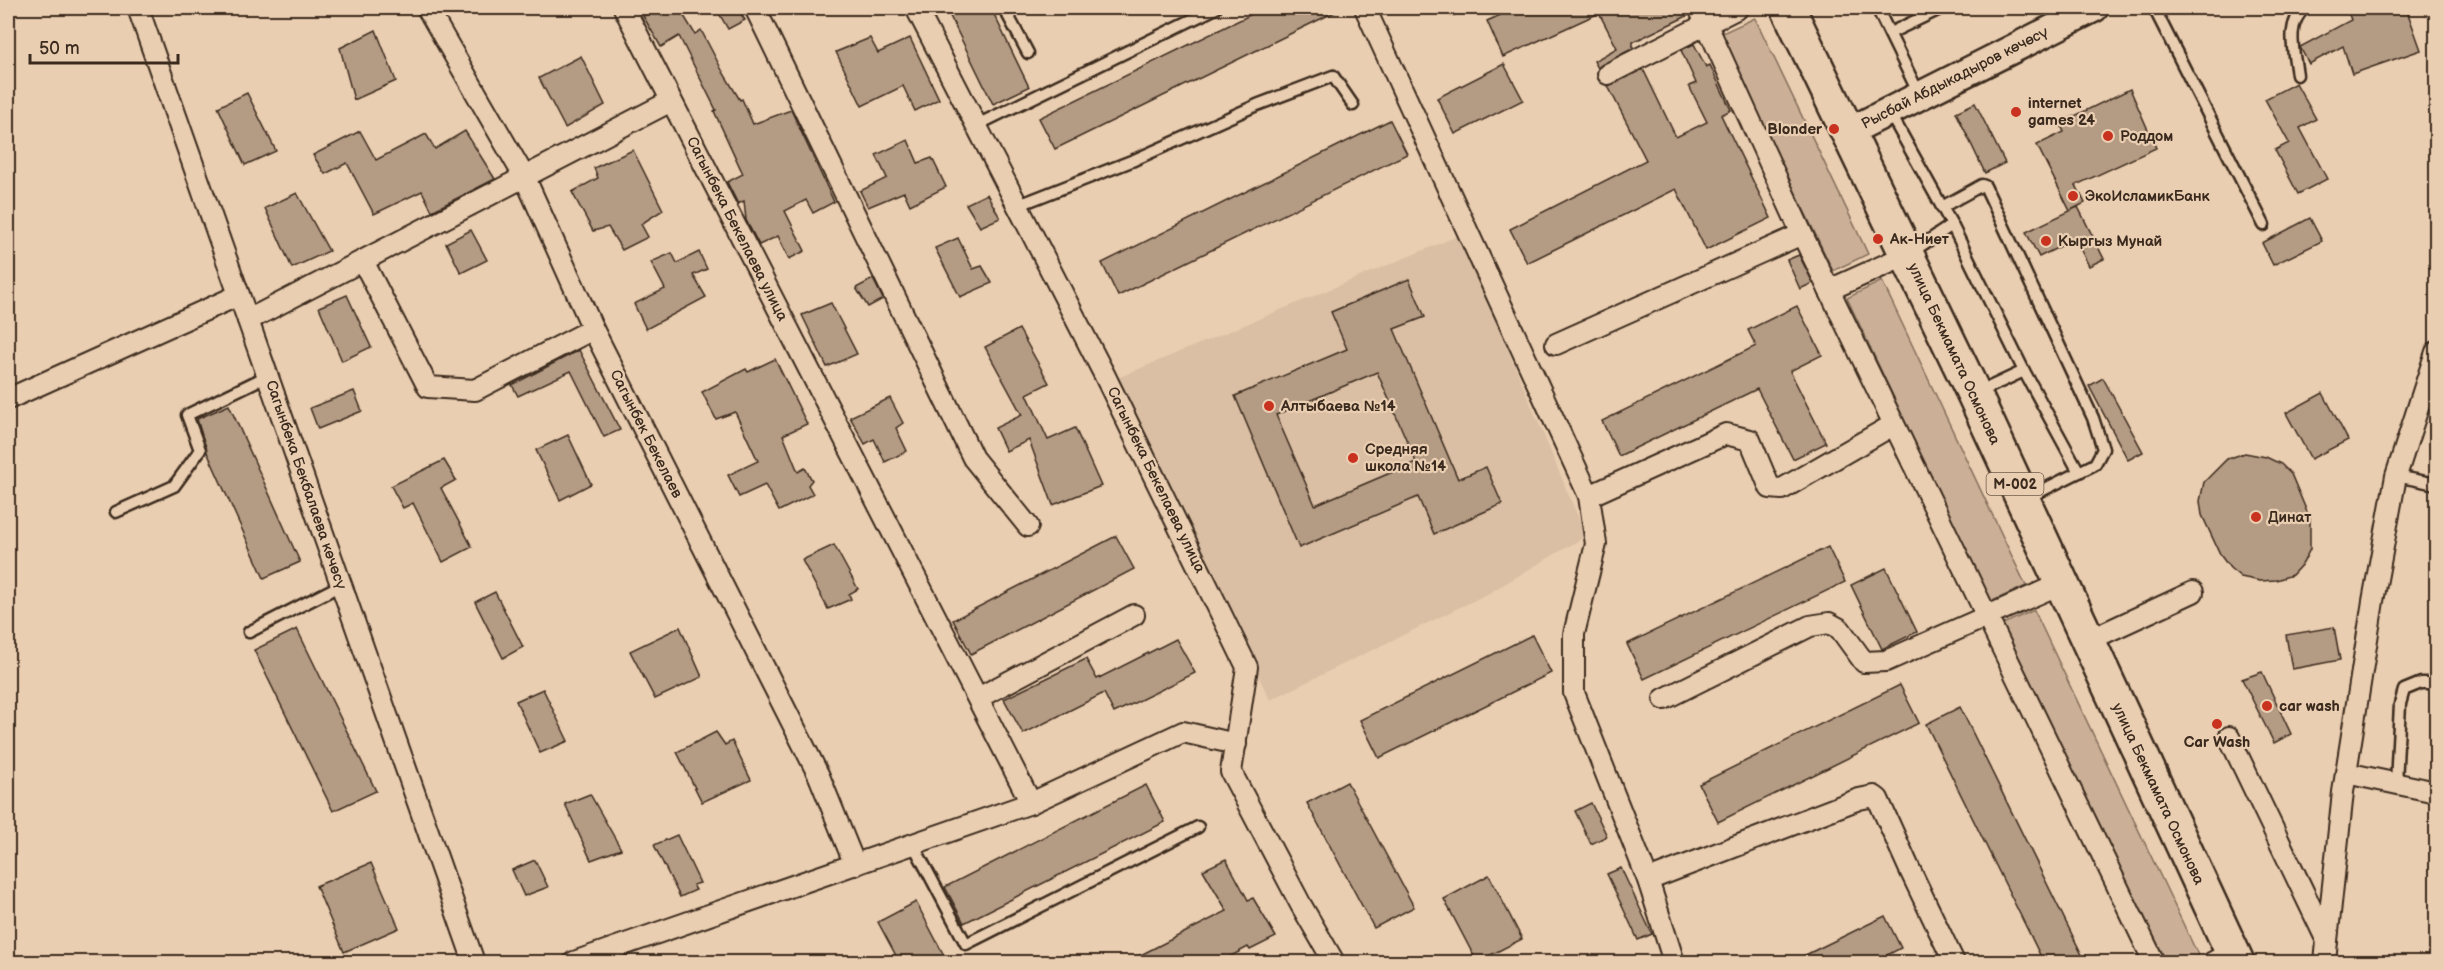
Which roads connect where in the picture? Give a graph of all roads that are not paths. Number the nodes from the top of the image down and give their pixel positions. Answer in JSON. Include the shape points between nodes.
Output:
{"nodes":[{"id":1,"x":427,"y":8,"type":"edge"},
{"id":2,"x":624,"y":8,"type":"edge"},
{"id":3,"x":755,"y":8,"type":"edge"},
{"id":4,"x":916,"y":8,"type":"edge"},
{"id":5,"x":1004,"y":8,"type":"edge"},
{"id":6,"x":1216,"y":8,"type":"edge"},
{"id":7,"x":1365,"y":8,"type":"edge"},
{"id":8,"x":1738,"y":8,"type":"edge"},
{"id":9,"x":1788,"y":8,"type":"edge"},
{"id":10,"x":1877,"y":8,"type":"edge"},
{"id":11,"x":1942,"y":8,"type":"edge"},
{"id":12,"x":2094,"y":8,"type":"edge"},
{"id":13,"x":2154,"y":8,"type":"edge"},
{"id":14,"x":2305,"y":8,"type":"edge"},
{"id":15,"x":144,"y":9,"type":"edge"},
{"id":16,"x":1703,"y":15,"type":"edge"},
{"id":17,"x":1890,"y":33,"type":"junction"},
{"id":18,"x":1028,"y":53,"type":"dead end"},
{"id":19,"x":1608,"y":74,"type":"dead end"},
{"id":20,"x":2297,"y":75,"type":"dead end"},
{"id":21,"x":1921,"y":97,"type":"junction"},
{"id":22,"x":671,"y":101,"type":"junction"},
{"id":23,"x":1353,"y":105,"type":"dead end"},
{"id":24,"x":1890,"y":112,"type":"junction"},
{"id":25,"x":977,"y":125,"type":"junction"},
{"id":26,"x":1848,"y":132,"type":"junction"},
{"id":27,"x":525,"y":178,"type":"junction"},
{"id":28,"x":1019,"y":205,"type":"junction"},
{"id":29,"x":1942,"y":207,"type":"junction"},
{"id":30,"x":1952,"y":225,"type":"junction"},
{"id":31,"x":2264,"y":225,"type":"dead end"},
{"id":32,"x":1802,"y":234,"type":"junction"},
{"id":33,"x":1906,"y":255,"type":"junction"},
{"id":34,"x":363,"y":261,"type":"junction"},
{"id":35,"x":1829,"y":290,"type":"junction"},
{"id":36,"x":239,"y":295,"type":"junction"},
{"id":37,"x":248,"y":320,"type":"junction"},
{"id":38,"x":593,"y":329,"type":"junction"},
{"id":39,"x":1556,"y":344,"type":"dead end"},
{"id":40,"x":2436,"y":357,"type":"edge"},
{"id":41,"x":2024,"y":371,"type":"junction"},
{"id":42,"x":267,"y":375,"type":"junction"},
{"id":43,"x":1974,"y":394,"type":"junction"},
{"id":44,"x":8,"y":399,"type":"edge"},
{"id":45,"x":1893,"y":425,"type":"junction"},
{"id":46,"x":2079,"y":472,"type":"junction"},
{"id":47,"x":2396,"y":476,"type":"junction"},
{"id":48,"x":2436,"y":484,"type":"edge"},
{"id":49,"x":1588,"y":496,"type":"junction"},
{"id":50,"x":2023,"y":500,"type":"junction"},
{"id":51,"x":116,"y":512,"type":"dead end"},
{"id":52,"x":1028,"y":526,"type":"dead end"},
{"id":53,"x":2060,"y":584,"type":"junction"},
{"id":54,"x":341,"y":585,"type":"junction"},
{"id":55,"x":2193,"y":592,"type":"dead end"},
{"id":56,"x":1134,"y":615,"type":"dead end"},
{"id":57,"x":1986,"y":618,"type":"junction"},
{"id":58,"x":249,"y":632,"type":"dead end"},
{"id":59,"x":2087,"y":641,"type":"junction"},
{"id":60,"x":2436,"y":683,"type":"edge"},
{"id":61,"x":978,"y":699,"type":"junction"},
{"id":62,"x":1664,"y":699,"type":"dead end"},
{"id":63,"x":2229,"y":737,"type":"dead end"},
{"id":64,"x":1236,"y":744,"type":"junction"},
{"id":65,"x":2346,"y":773,"type":"junction"},
{"id":66,"x":2396,"y":784,"type":"junction"},
{"id":67,"x":2436,"y":792,"type":"edge"},
{"id":68,"x":1031,"y":803,"type":"junction"},
{"id":69,"x":1198,"y":827,"type":"dead end"},
{"id":70,"x":913,"y":844,"type":"junction"},
{"id":71,"x":855,"y":865,"type":"junction"},
{"id":72,"x":1648,"y":880,"type":"junction"},
{"id":73,"x":2327,"y":941,"type":"junction"},
{"id":74,"x":2227,"y":959,"type":"edge"},
{"id":75,"x":1667,"y":961,"type":"edge"},
{"id":76,"x":474,"y":963,"type":"edge"},
{"id":77,"x":574,"y":963,"type":"edge"},
{"id":78,"x":1334,"y":963,"type":"edge"},
{"id":79,"x":1954,"y":963,"type":"edge"},
{"id":80,"x":2154,"y":963,"type":"edge"},
{"id":81,"x":2325,"y":963,"type":"edge"}],
"edges":[{"from":1,"to":27,"type":"street","name":"Сагынбек Бекелаев"},
{"from":2,"to":22,"type":"street","name":"Сагынбека Бекелаева улица"},
{"from":3,"to":52,"type":"street","via":[[973,458]]},
{"from":4,"to":25,"type":"street","name":"Сагынбека Бекелаева улица"},
{"from":5,"to":18,"type":"lane"},
{"from":6,"to":25,"type":"lane"},
{"from":7,"to":49,"type":"street"},
{"from":8,"to":16,"type":"street"},
{"from":9,"to":26,"type":"highway","name":"улица Бекмамата Осмонова","number":"M-002"},
{"from":10,"to":17,"type":"lane"},
{"from":11,"to":17,"type":"lane"},
{"from":12,"to":21,"type":"main road","name":"Рысбай Абдыкадыров көчөсү"},
{"from":13,"to":31,"type":"lane"},
{"from":14,"to":20,"type":"lane","via":[[2292,25]]},
{"from":15,"to":36,"type":"street","name":"Сагынбека Бекбалаева көчөсү"},
{"from":16,"to":19,"type":"street"},
{"from":16,"to":32,"type":"street"},
{"from":17,"to":21,"type":"lane"},
{"from":21,"to":24,"type":"main road","name":"Рысбай Абдыкадыров көчөсү"},
{"from":22,"to":27,"type":"street"},
{"from":22,"to":61,"type":"street","name":"Сагынбека Бекелаева улица"},
{"from":23,"to":28,"type":"lane","via":[[1333,76]]},
{"from":24,"to":26,"type":"main road","name":"Рысбай Абдыкадыров көчөсү"},
{"from":24,"to":29,"type":"lane"},
{"from":25,"to":28,"type":"street","name":"Сагынбека Бекелаева улица"},
{"from":26,"to":33,"type":"highway","name":"улица Бекмамата Осмонова","number":"M-002"},
{"from":27,"to":34,"type":"street"},
{"from":27,"to":38,"type":"street","name":"Сагынбек Бекелаев"},
{"from":28,"to":64,"type":"street","name":"Сагынбека Бекелаева улица","via":[[1247,667]]},
{"from":29,"to":30,"type":"lane"},
{"from":29,"to":46,"type":"lane","via":[[1985,186],[2093,418],[2103,449],[2095,464]]},
{"from":30,"to":33,"type":"lane"},
{"from":30,"to":41,"type":"lane"},
{"from":32,"to":35,"type":"street"},
{"from":32,"to":39,"type":"street"},
{"from":33,"to":35,"type":"street"},
{"from":33,"to":43,"type":"highway","name":"улица Бекмамата Осмонова","number":"M-002"},
{"from":34,"to":37,"type":"street"},
{"from":34,"to":38,"type":"street","via":[[428,387],[475,390]]},
{"from":35,"to":45,"type":"street"},
{"from":36,"to":37,"type":"street","name":"Сагынбека Бекбалаева көчөсү"},
{"from":36,"to":44,"type":"street"},
{"from":37,"to":42,"type":"street","name":"Сагынбека Бекбалаева көчөсү"},
{"from":38,"to":71,"type":"street","name":"Сагынбек Бекелаев","via":[[819,776]]},
{"from":40,"to":47,"type":"street"},
{"from":41,"to":43,"type":"lane"},
{"from":41,"to":46,"type":"lane"},
{"from":42,"to":51,"type":"lane","via":[[187,416],[200,450],[174,486]]},
{"from":42,"to":54,"type":"street","name":"Сагынбека Бекбалаева көчөсү"},
{"from":43,"to":50,"type":"highway","name":"улица Бекмамата Осмонова","number":"M-002"},
{"from":45,"to":49,"type":"street","via":[[1782,489],[1770,488],[1750,440],[1726,434]]},
{"from":45,"to":57,"type":"street"},
{"from":46,"to":50,"type":"lane"},
{"from":47,"to":48,"type":"lane"},
{"from":47,"to":65,"type":"street"},
{"from":49,"to":72,"type":"street","via":[[1596,544],[1574,634],[1574,693]]},
{"from":50,"to":53,"type":"highway","name":"улица Бекмамата Осмонова","number":"M-002"},
{"from":53,"to":57,"type":"street"},
{"from":53,"to":59,"type":"highway","name":"улица Бекмамата Осмонова","number":"M-002"},
{"from":54,"to":58,"type":"lane"},
{"from":54,"to":76,"type":"street","name":"Сагынбека Бекбалаева көчөсү"},
{"from":55,"to":59,"type":"street"},
{"from":56,"to":61,"type":"street"},
{"from":57,"to":62,"type":"street","via":[[1886,661],[1864,662],[1840,629],[1829,623],[1810,626]]},
{"from":57,"to":80,"type":"street"},
{"from":59,"to":74,"type":"highway","name":"улица Бекмамата Осмонова","number":"M-002"},
{"from":60,"to":66,"type":"lane","via":[[2421,683],[2404,690]]},
{"from":61,"to":68,"type":"street","name":"Сагынбека Бекелаева улица"},
{"from":63,"to":73,"type":"street"},
{"from":64,"to":68,"type":"street","via":[[1184,732]]},
{"from":64,"to":78,"type":"street","name":"Сагынбека Бекелаева улица","via":[[1231,772]]},
{"from":65,"to":66,"type":"street"},
{"from":65,"to":73,"type":"street"},
{"from":66,"to":67,"type":"street"},
{"from":68,"to":70,"type":"street"},
{"from":69,"to":70,"type":"lane","via":[[966,944]]},
{"from":70,"to":71,"type":"street"},
{"from":71,"to":77,"type":"street"},
{"from":72,"to":75,"type":"street"},
{"from":72,"to":79,"type":"street","via":[[1874,796]]},
{"from":73,"to":81,"type":"street"}]}
